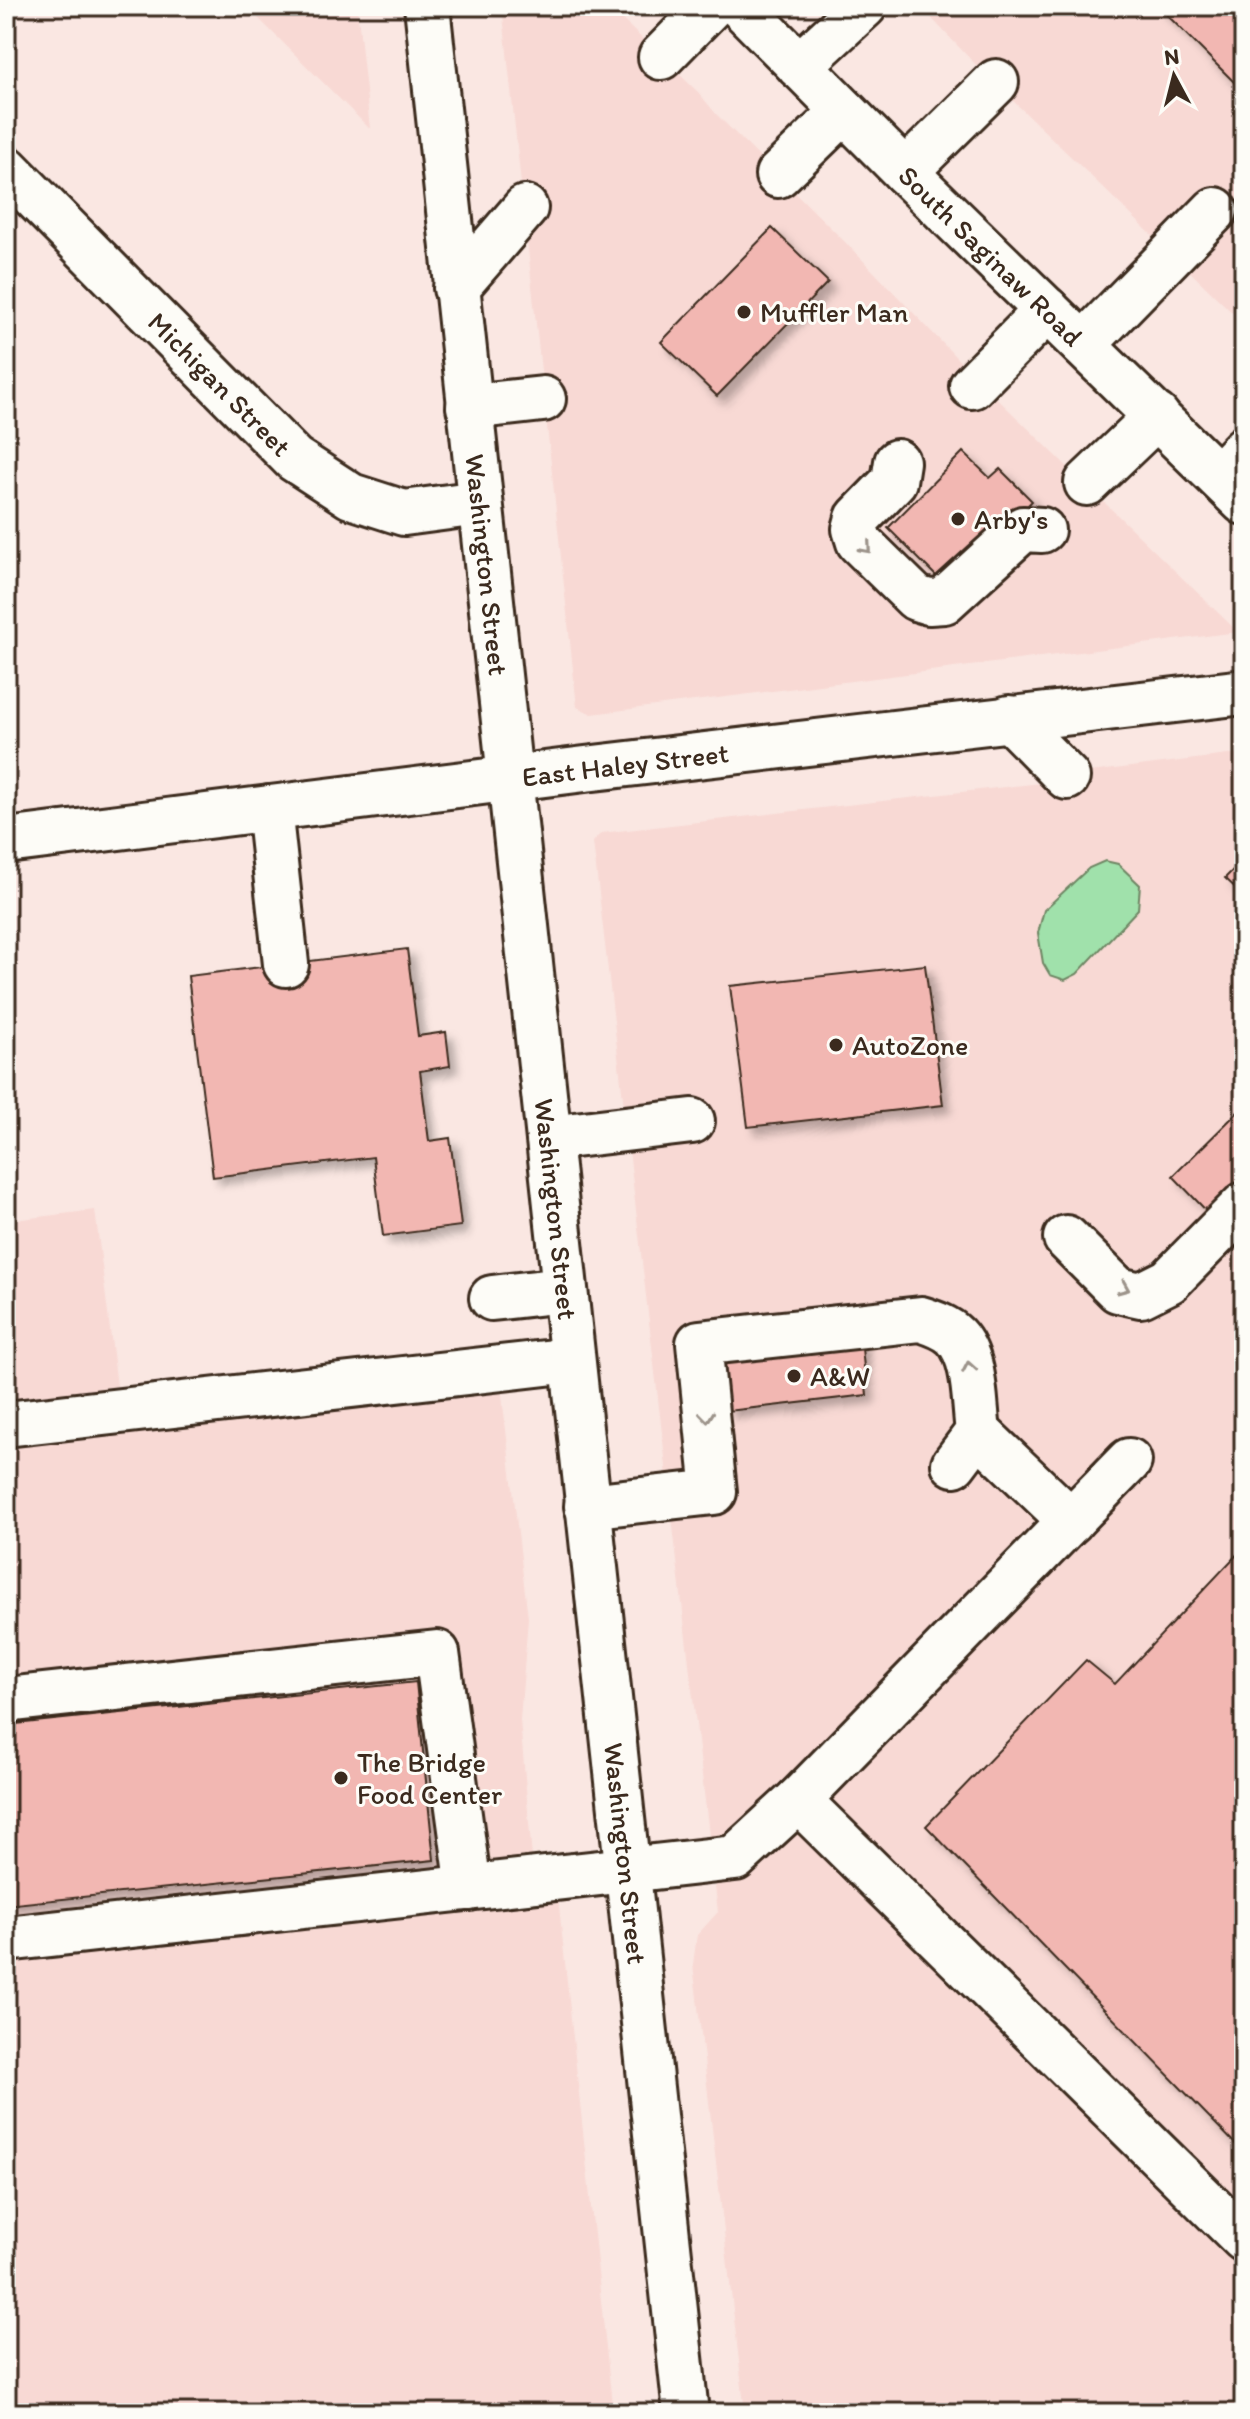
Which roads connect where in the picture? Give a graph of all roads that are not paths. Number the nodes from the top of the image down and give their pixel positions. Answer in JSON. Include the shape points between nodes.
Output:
{"nodes":[{"id":1,"x":427,"y":6,"type":"edge"},
{"id":2,"x":711,"y":6,"type":"edge"},
{"id":3,"x":740,"y":6,"type":"edge"},
{"id":4,"x":864,"y":6,"type":"edge"},
{"id":5,"x":661,"y":57,"type":"dead end"},
{"id":6,"x":799,"y":66,"type":"junction"},
{"id":7,"x":996,"y":82,"type":"dead end"},
{"id":8,"x":844,"y":111,"type":"junction"},
{"id":9,"x":6,"y":168,"type":"edge"},
{"id":10,"x":905,"y":172,"type":"junction"},
{"id":11,"x":778,"y":175,"type":"dead end"},
{"id":12,"x":525,"y":208,"type":"dead end"},
{"id":13,"x":25,"y":209,"type":"edge"},
{"id":14,"x":1215,"y":210,"type":"dead end"},
{"id":15,"x":456,"y":288,"type":"junction"},
{"id":16,"x":1047,"y":310,"type":"junction"},
{"id":17,"x":1083,"y":345,"type":"junction"},
{"id":18,"x":972,"y":386,"type":"dead end"},
{"id":19,"x":543,"y":399,"type":"dead end"},
{"id":20,"x":469,"y":407,"type":"junction"},
{"id":21,"x":1157,"y":416,"type":"junction"},
{"id":22,"x":897,"y":462,"type":"dead end"},
{"id":23,"x":1235,"y":475,"type":"edge"},
{"id":24,"x":1087,"y":483,"type":"dead end"},
{"id":25,"x":479,"y":503,"type":"junction"},
{"id":26,"x":1042,"y":530,"type":"dead end"},
{"id":27,"x":1244,"y":692,"type":"edge"},
{"id":28,"x":1009,"y":718,"type":"junction"},
{"id":29,"x":1067,"y":777,"type":"dead end"},
{"id":30,"x":511,"y":778,"type":"junction"},
{"id":31,"x":269,"y":808,"type":"junction"},
{"id":32,"x":6,"y":841,"type":"edge"},
{"id":33,"x":286,"y":964,"type":"dead end"},
{"id":34,"x":692,"y":1121,"type":"dead end"},
{"id":35,"x":549,"y":1138,"type":"junction"},
{"id":36,"x":1244,"y":1205,"type":"edge"},
{"id":37,"x":1066,"y":1238,"type":"dead end"},
{"id":38,"x":564,"y":1290,"type":"junction"},
{"id":39,"x":492,"y":1298,"type":"dead end"},
{"id":40,"x":572,"y":1360,"type":"junction"},
{"id":41,"x":6,"y":1424,"type":"edge"},
{"id":42,"x":1129,"y":1461,"type":"dead end"},
{"id":43,"x":587,"y":1506,"type":"junction"},
{"id":44,"x":1071,"y":1521,"type":"junction"},
{"id":45,"x":6,"y":1700,"type":"edge"},
{"id":46,"x":798,"y":1800,"type":"junction"},
{"id":47,"x":628,"y":1871,"type":"junction"},
{"id":48,"x":469,"y":1888,"type":"junction"},
{"id":49,"x":6,"y":1939,"type":"edge"},
{"id":50,"x":1244,"y":2239,"type":"edge"},
{"id":51,"x":686,"y":2413,"type":"edge"}],
"edges":[{"from":1,"to":15,"type":"street","name":"Washington Street"},
{"from":2,"to":5,"type":"street"},
{"from":3,"to":6,"type":"street","name":"South Saginaw Road"},
{"from":4,"to":6,"type":"street"},
{"from":6,"to":8,"type":"street","name":"South Saginaw Road"},
{"from":7,"to":10,"type":"street"},
{"from":8,"to":10,"type":"street","name":"South Saginaw Road"},
{"from":8,"to":11,"type":"street"},
{"from":9,"to":13,"type":"street","name":"Michigan Street"},
{"from":10,"to":16,"type":"street","name":"South Saginaw Road"},
{"from":12,"to":15,"type":"street"},
{"from":13,"to":25,"type":"street","name":"Michigan Street","via":[[294,459],[351,496],[404,513]]},
{"from":14,"to":17,"type":"street"},
{"from":15,"to":20,"type":"street","name":"Washington Street"},
{"from":16,"to":17,"type":"street","name":"South Saginaw Road"},
{"from":16,"to":18,"type":"street"},
{"from":17,"to":21,"type":"street","name":"South Saginaw Road"},
{"from":19,"to":20,"type":"street"},
{"from":20,"to":25,"type":"street","name":"Washington Street"},
{"from":21,"to":23,"type":"street","name":"South Saginaw Road"},
{"from":21,"to":24,"type":"street"},
{"from":22,"to":26,"type":"street","one_way":true,"via":[[894,481],[858,518],[855,529],[859,542],[916,598],[944,601],[1023,529]]},
{"from":25,"to":30,"type":"street","name":"Washington Street"},
{"from":27,"to":28,"type":"street","name":"East Haley Street"},
{"from":28,"to":29,"type":"street"},
{"from":28,"to":30,"type":"street","name":"East Haley Street"},
{"from":30,"to":31,"type":"street","name":"East Haley Street"},
{"from":30,"to":35,"type":"street","name":"Washington Street"},
{"from":31,"to":32,"type":"street","name":"East Haley Street"},
{"from":31,"to":33,"type":"street"},
{"from":34,"to":35,"type":"street"},
{"from":35,"to":38,"type":"street","name":"Washington Street"},
{"from":37,"to":36,"type":"street","one_way":true,"via":[[1118,1290],[1141,1295],[1169,1281]]},
{"from":38,"to":39,"type":"street"},
{"from":38,"to":40,"type":"street","name":"Washington Street"},
{"from":40,"to":41,"type":"street"},
{"from":40,"to":43,"type":"street","name":"Washington Street"},
{"from":42,"to":44,"type":"street"},
{"from":44,"to":43,"type":"street","one_way":true,"via":[[966,1448],[968,1355],[941,1326],[921,1319],[699,1343],[714,1492]]},
{"from":43,"to":47,"type":"street","name":"Washington Street"},
{"from":44,"to":46,"type":"street"},
{"from":45,"to":48,"type":"street","via":[[437,1653]]},
{"from":46,"to":47,"type":"street","via":[[735,1858]]},
{"from":46,"to":50,"type":"street"},
{"from":47,"to":48,"type":"street"},
{"from":47,"to":51,"type":"street","name":"Washington Street"},
{"from":48,"to":49,"type":"street"}]}
